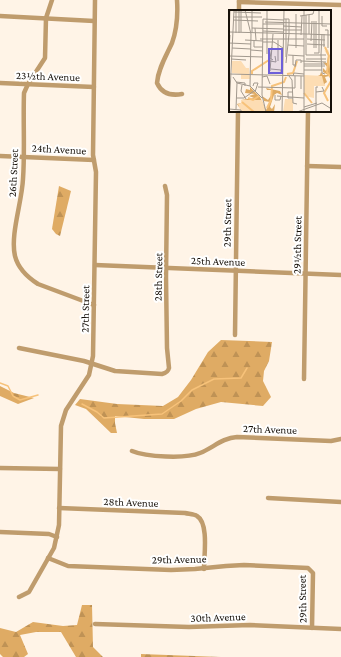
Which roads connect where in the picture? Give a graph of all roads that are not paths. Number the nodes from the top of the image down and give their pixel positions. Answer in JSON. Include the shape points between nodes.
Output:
{"nodes":[{"id":1,"x":52,"y":0,"type":"edge"},
{"id":2,"x":95,"y":0,"type":"edge"},
{"id":3,"x":177,"y":0,"type":"edge"},
{"id":4,"x":239,"y":1,"type":"edge"},
{"id":5,"x":309,"y":2,"type":"edge"},
{"id":6,"x":341,"y":6,"type":"edge"},
{"id":7,"x":0,"y":16,"type":"edge"},
{"id":8,"x":46,"y":18,"type":"junction"},
{"id":9,"x":94,"y":20,"type":"junction"},
{"id":10,"x":0,"y":83,"type":"edge"},
{"id":11,"x":28,"y":84,"type":"junction"},
{"id":12,"x":94,"y":87,"type":"junction"},
{"id":13,"x":182,"y":94,"type":"dead end"},
{"id":14,"x":238,"y":112,"type":"edge"},
{"id":15,"x":308,"y":112,"type":"edge"},
{"id":16,"x":0,"y":156,"type":"edge"},
{"id":17,"x":24,"y":157,"type":"junction"},
{"id":18,"x":94,"y":160,"type":"junction"},
{"id":19,"x":307,"y":166,"type":"junction"},
{"id":20,"x":341,"y":167,"type":"edge"},
{"id":21,"x":165,"y":186,"type":"dead end"},
{"id":22,"x":95,"y":265,"type":"junction"},
{"id":23,"x":166,"y":268,"type":"junction"},
{"id":24,"x":236,"y":270,"type":"junction"},
{"id":25,"x":305,"y":273,"type":"junction"},
{"id":26,"x":341,"y":275,"type":"edge"},
{"id":27,"x":94,"y":305,"type":"junction"},
{"id":28,"x":235,"y":335,"type":"dead end"},
{"id":29,"x":19,"y":348,"type":"dead end"},
{"id":30,"x":92,"y":363,"type":"junction"},
{"id":31,"x":304,"y":380,"type":"dead end"},
{"id":32,"x":341,"y":439,"type":"edge"},
{"id":33,"x":132,"y":451,"type":"dead end"},
{"id":34,"x":0,"y":468,"type":"edge"},
{"id":35,"x":60,"y":469,"type":"junction"},
{"id":36,"x":268,"y":498,"type":"dead end"},
{"id":37,"x":341,"y":502,"type":"edge"},
{"id":38,"x":59,"y":508,"type":"junction"},
{"id":39,"x":0,"y":532,"type":"edge"},
{"id":40,"x":57,"y":537,"type":"junction"},
{"id":41,"x":48,"y":558,"type":"junction"},
{"id":42,"x":204,"y":569,"type":"junction"},
{"id":43,"x":310,"y":569,"type":"joint"},
{"id":44,"x":19,"y":597,"type":"dead end"},
{"id":45,"x":95,"y":624,"type":"dead end"},
{"id":46,"x":312,"y":628,"type":"junction"},
{"id":47,"x":341,"y":629,"type":"edge"}],
"edges":[{"from":1,"to":8,"type":"street","name":"26th Street"},
{"from":2,"to":9,"type":"street","name":"27th Street"},
{"from":3,"to":13,"type":"street","via":[[175,32],[159,71],[157,83],[164,93]]},
{"from":4,"to":5,"type":"street"},
{"from":5,"to":6,"type":"street"},
{"from":7,"to":8,"type":"street"},
{"from":8,"to":9,"type":"street"},
{"from":8,"to":11,"type":"street","name":"26th Street","via":[[45,58]]},
{"from":9,"to":12,"type":"street","name":"27th Street"},
{"from":10,"to":11,"type":"street","name":"23½th Avenue"},
{"from":11,"to":12,"type":"street","name":"23½th Avenue"},
{"from":11,"to":17,"type":"street","name":"26th Street","via":[[24,93]]},
{"from":12,"to":18,"type":"street","name":"27th Street"},
{"from":14,"to":24,"type":"street","name":"29th Street"},
{"from":15,"to":19,"type":"street","name":"29½th Street"},
{"from":16,"to":17,"type":"street","name":"24th Avenue"},
{"from":17,"to":18,"type":"street","name":"24th Avenue"},
{"from":17,"to":27,"type":"street","name":"26th Street","via":[[14,251],[18,264],[27,276],[38,284]]},
{"from":18,"to":22,"type":"street","name":"27th Street"},
{"from":19,"to":20,"type":"street"},
{"from":19,"to":25,"type":"street","name":"29½th Street"},
{"from":21,"to":23,"type":"street","name":"28th Street"},
{"from":22,"to":23,"type":"street","name":"25th Avenue"},
{"from":22,"to":27,"type":"street","name":"27th Street"},
{"from":23,"to":24,"type":"street","name":"25th Avenue"},
{"from":23,"to":30,"type":"street","name":"28th Street","via":[[169,368],[165,374],[111,370]]},
{"from":24,"to":25,"type":"street","name":"25th Avenue"},
{"from":24,"to":28,"type":"street","name":"29th Street"},
{"from":25,"to":26,"type":"street","name":"25th Avenue"},
{"from":25,"to":31,"type":"street","name":"29½th Street"},
{"from":27,"to":30,"type":"street","name":"27th Street"},
{"from":29,"to":30,"type":"street"},
{"from":30,"to":35,"type":"street","name":"27th Street","via":[[89,375],[63,419]]},
{"from":32,"to":33,"type":"street","name":"27th Avenue","via":[[331,441],[237,436],[187,456],[142,454]]},
{"from":34,"to":35,"type":"street"},
{"from":35,"to":38,"type":"street","name":"27th Street"},
{"from":36,"to":37,"type":"street"},
{"from":38,"to":40,"type":"street","name":"27th Street"},
{"from":38,"to":42,"type":"street","name":"28th Avenue","via":[[195,515],[204,528]]},
{"from":39,"to":40,"type":"street","via":[[49,534]]},
{"from":40,"to":41,"type":"street","name":"27th Street"},
{"from":41,"to":42,"type":"street","name":"29th Avenue","via":[[68,566]]},
{"from":41,"to":44,"type":"street","name":"27th Street","via":[[29,592]]},
{"from":42,"to":43,"type":"street","name":"29th Avenue","via":[[244,565]]},
{"from":43,"to":46,"type":"street","name":"29th Street","via":[[313,573]]},
{"from":45,"to":46,"type":"street","name":"30th Avenue"},
{"from":46,"to":47,"type":"street","name":"30th Avenue"}]}
